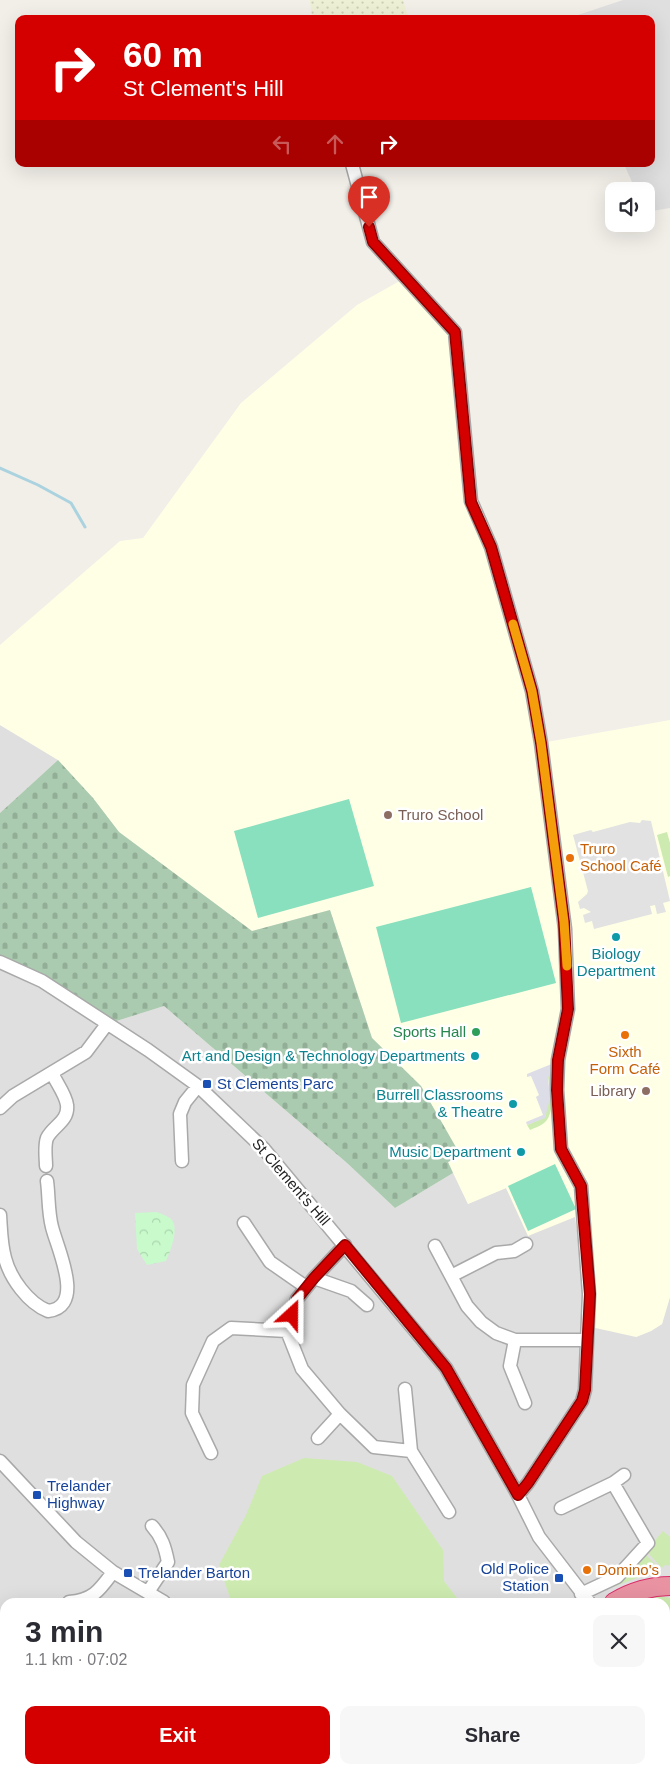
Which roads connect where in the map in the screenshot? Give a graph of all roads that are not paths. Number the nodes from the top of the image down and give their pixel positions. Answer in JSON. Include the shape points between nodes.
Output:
{"nodes":[{"id":1,"x":353,"y":167,"type":"edge"},
{"id":2,"x":0,"y":962,"type":"edge"},
{"id":3,"x":107,"y":1024,"type":"junction"},
{"id":4,"x":52,"y":1073,"type":"junction"},
{"id":5,"x":198,"y":1086,"type":"junction"},
{"id":6,"x":0,"y":1108,"type":"edge"},
{"id":7,"x":182,"y":1161,"type":"dead end"},
{"id":8,"x":46,"y":1166,"type":"dead end"},
{"id":9,"x":47,"y":1181,"type":"dead end"},
{"id":10,"x":0,"y":1215,"type":"edge"},
{"id":11,"x":244,"y":1223,"type":"dead end"},
{"id":12,"x":520,"y":1243,"type":"dead end"},
{"id":13,"x":345,"y":1245,"type":"junction"},
{"id":14,"x":435,"y":1246,"type":"dead end"},
{"id":15,"x":451,"y":1276,"type":"junction"},
{"id":16,"x":310,"y":1282,"type":"junction"},
{"id":17,"x":367,"y":1305,"type":"dead end"},
{"id":18,"x":287,"y":1331,"type":"junction"},
{"id":19,"x":515,"y":1340,"type":"junction"},
{"id":20,"x":587,"y":1340,"type":"junction"},
{"id":21,"x":405,"y":1389,"type":"dead end"},
{"id":22,"x":525,"y":1403,"type":"dead end"},
{"id":23,"x":340,"y":1414,"type":"junction"},
{"id":24,"x":318,"y":1438,"type":"dead end"},
{"id":25,"x":412,"y":1451,"type":"junction"},
{"id":26,"x":211,"y":1453,"type":"dead end"},
{"id":27,"x":0,"y":1461,"type":"edge"},
{"id":28,"x":0,"y":1474,"type":"edge"},
{"id":29,"x":624,"y":1475,"type":"dead end"},
{"id":30,"x":17,"y":1481,"type":"junction"},
{"id":31,"x":613,"y":1482,"type":"junction"},
{"id":32,"x":518,"y":1495,"type":"junction"},
{"id":33,"x":561,"y":1508,"type":"dead end"},
{"id":34,"x":449,"y":1512,"type":"dead end"},
{"id":35,"x":152,"y":1526,"type":"dead end"},
{"id":36,"x":113,"y":1572,"type":"junction"},
{"id":37,"x":670,"y":1586,"type":"edge"},
{"id":38,"x":148,"y":1592,"type":"junction"},
{"id":39,"x":88,"y":1598,"type":"edge"},
{"id":40,"x":158,"y":1598,"type":"edge"},
{"id":41,"x":585,"y":1598,"type":"edge"},
{"id":42,"x":622,"y":1598,"type":"edge"}],
"edges":[{"from":1,"to":20,"type":"street","via":[[373,242],[455,332],[471,502],[491,547],[532,691],[565,929],[568,1009],[558,1060],[557,1090],[561,1149],[581,1186],[590,1294]]},
{"from":2,"to":3,"type":"street","name":"St Clement's Hill","via":[[42,981]]},
{"from":3,"to":4,"type":"street","via":[[86,1052]]},
{"from":3,"to":5,"type":"street","name":"St Clement's Hill"},
{"from":4,"to":6,"type":"street","via":[[13,1096]]},
{"from":4,"to":8,"type":"street","via":[[67,1110],[64,1119],[46,1140]]},
{"from":5,"to":7,"type":"street","via":[[180,1114]]},
{"from":5,"to":13,"type":"street","name":"St Clement's Hill","via":[[264,1149]]},
{"from":9,"to":10,"type":"street","via":[[52,1226],[67,1273],[64,1300],[57,1309],[48,1312],[38,1306],[12,1274],[4,1256]]},
{"from":11,"to":16,"type":"street","via":[[270,1262]]},
{"from":12,"to":15,"type":"street","via":[[514,1251],[496,1254]]},
{"from":13,"to":16,"type":"street"},
{"from":13,"to":32,"type":"street","name":"St Clement's Hill","via":[[446,1368]]},
{"from":14,"to":15,"type":"street"},
{"from":15,"to":19,"type":"street","via":[[467,1306],[481,1322],[496,1333]]},
{"from":16,"to":17,"type":"street","via":[[351,1291]]},
{"from":16,"to":18,"type":"street","via":[[297,1299]]},
{"from":18,"to":23,"type":"street","via":[[302,1369]]},
{"from":18,"to":26,"type":"street","via":[[231,1328],[213,1341],[193,1385],[192,1413]]},
{"from":19,"to":20,"type":"street"},
{"from":19,"to":22,"type":"street","via":[[511,1372]]},
{"from":20,"to":32,"type":"street","via":[[582,1401]]},
{"from":21,"to":25,"type":"street"},
{"from":23,"to":24,"type":"street"},
{"from":23,"to":25,"type":"street","via":[[374,1447]]},
{"from":25,"to":34,"type":"street"},
{"from":27,"to":30,"type":"street"},
{"from":28,"to":30,"type":"street"},
{"from":29,"to":31,"type":"street"},
{"from":30,"to":36,"type":"street","via":[[76,1542]]},
{"from":31,"to":33,"type":"street"},
{"from":31,"to":41,"type":"street","via":[[648,1543],[617,1577]]},
{"from":32,"to":41,"type":"street","name":"St Clement's Hill","via":[[539,1537]]},
{"from":35,"to":38,"type":"street","via":[[164,1544],[168,1562]]},
{"from":36,"to":38,"type":"street"},
{"from":36,"to":39,"type":"street","via":[[96,1594]]},
{"from":37,"to":42,"type":"highway","via":[[636,1591]]},
{"from":38,"to":40,"type":"street"}]}
